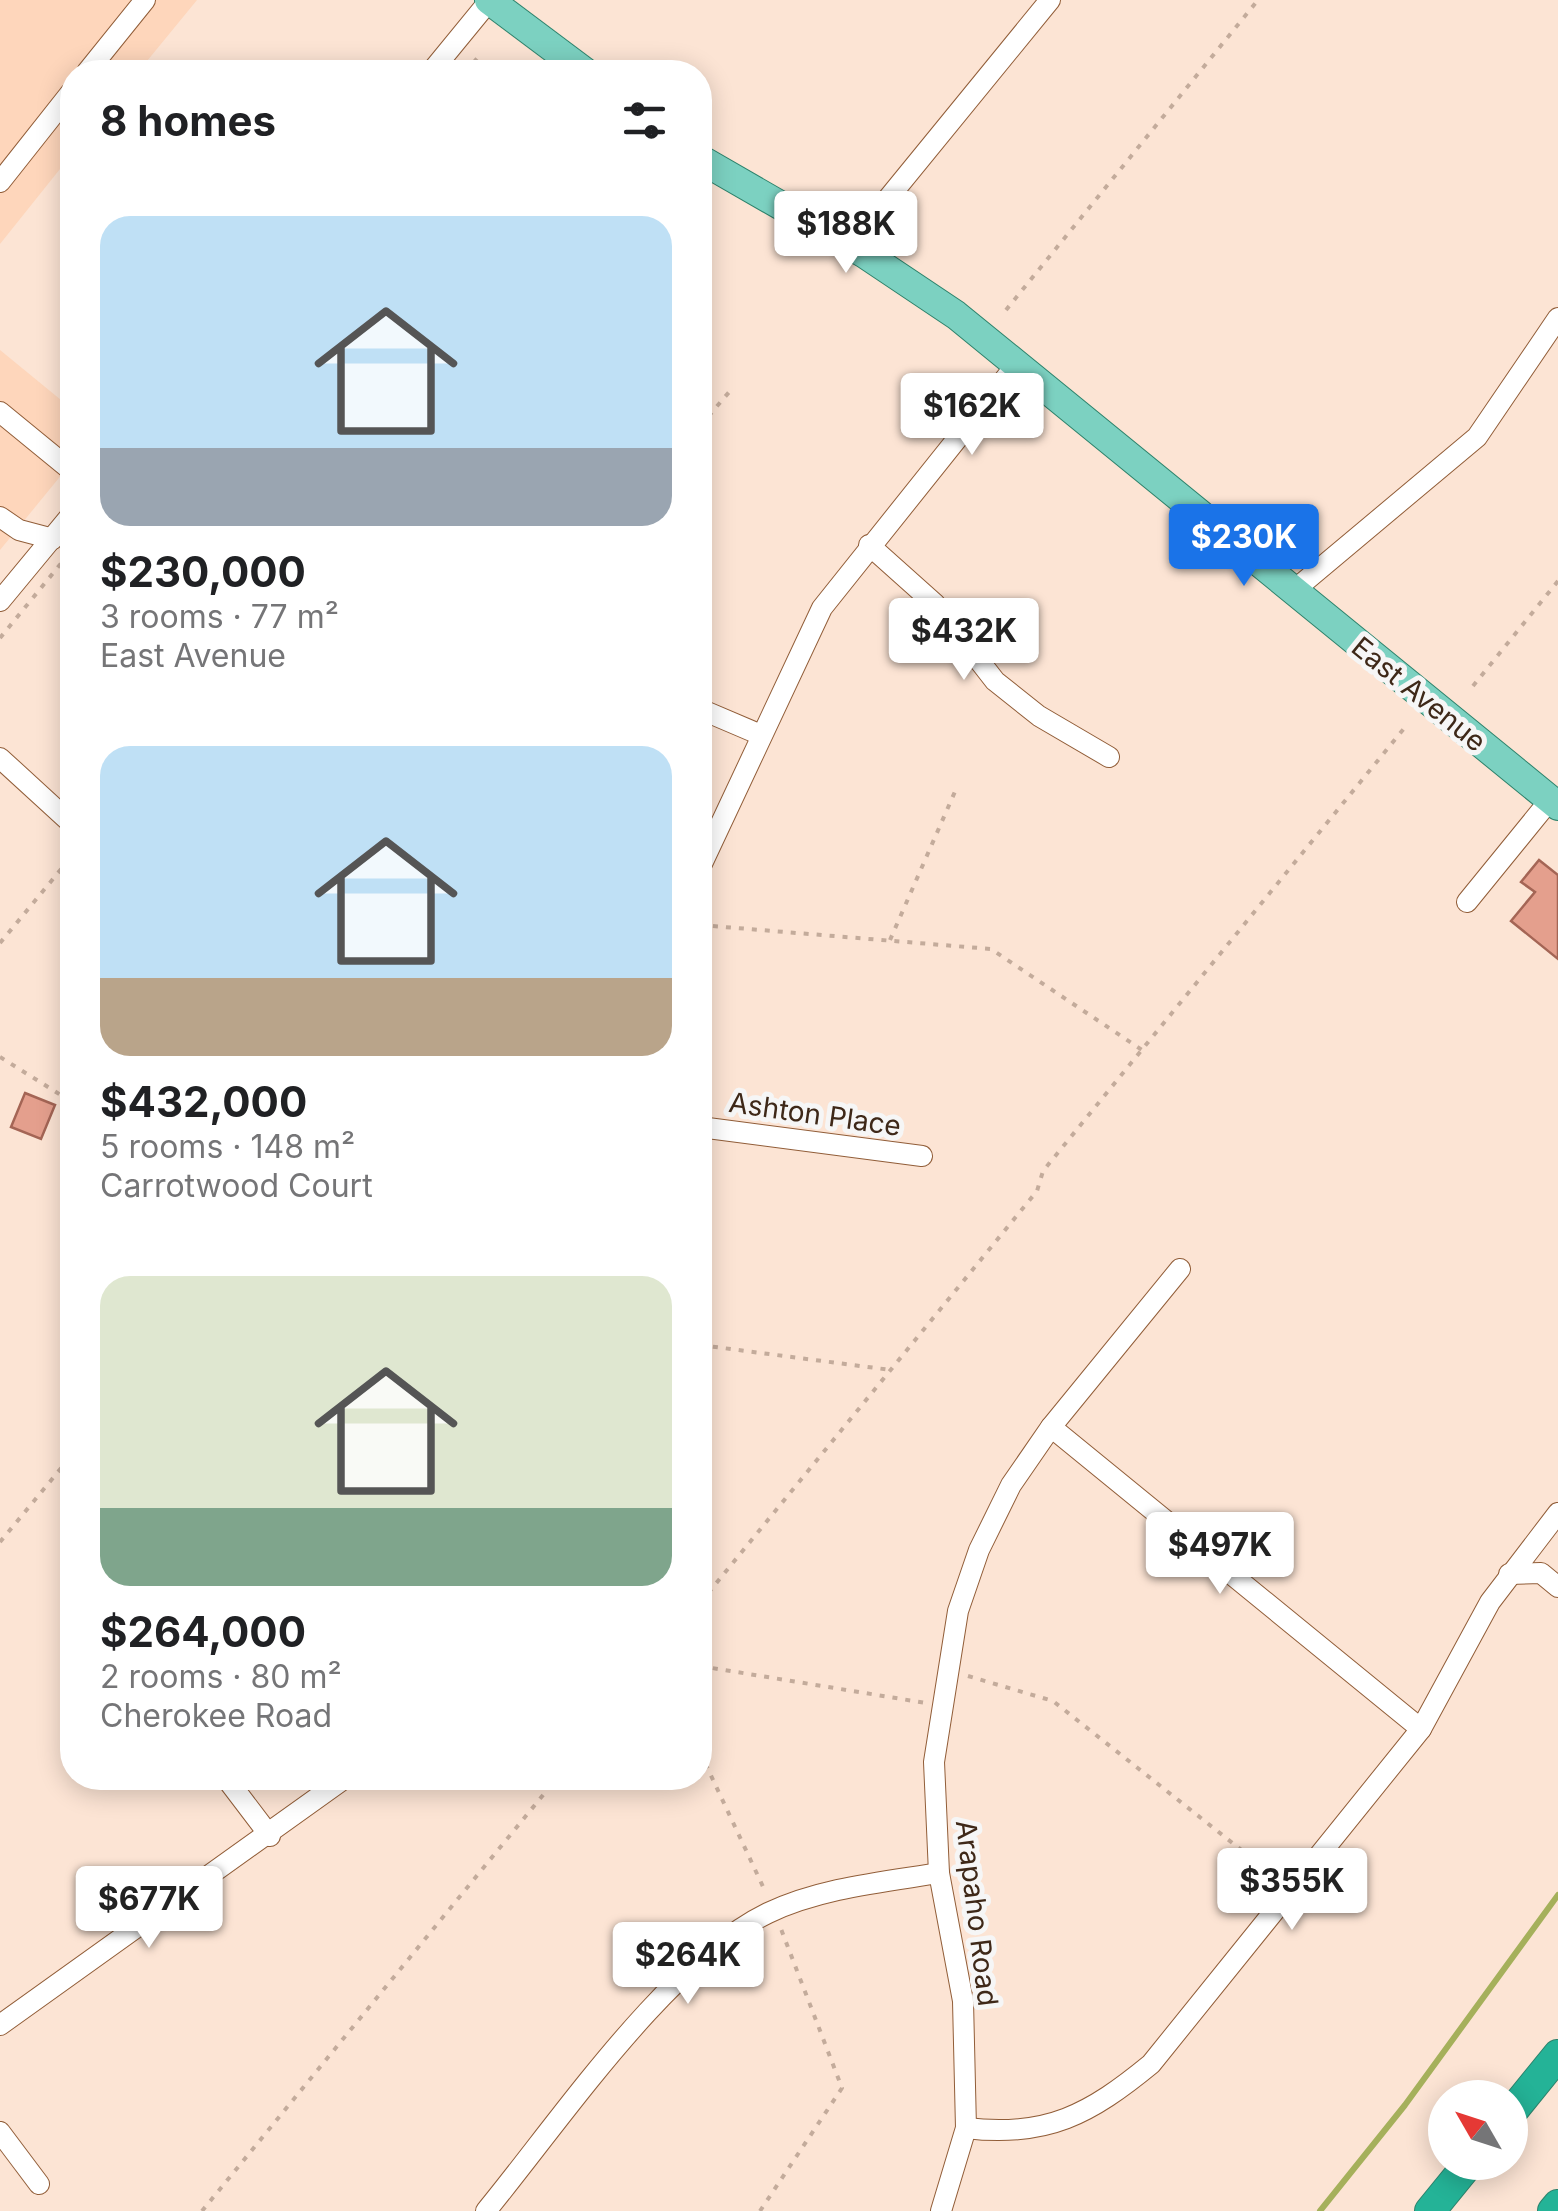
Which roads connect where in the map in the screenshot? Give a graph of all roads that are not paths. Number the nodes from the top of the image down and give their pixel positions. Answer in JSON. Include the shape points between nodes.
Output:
{"nodes":[{"id":1,"x":146,"y":0,"type":"edge"},
{"id":2,"x":490,"y":0,"type":"edge"},
{"id":3,"x":1050,"y":0,"type":"edge"},
{"id":4,"x":97,"y":60,"type":"edge"},
{"id":5,"x":442,"y":60,"type":"edge"},
{"id":6,"x":568,"y":60,"type":"edge"},
{"id":7,"x":60,"y":106,"type":"edge"},
{"id":8,"x":712,"y":166,"type":"edge"},
{"id":9,"x":0,"y":182,"type":"edge"},
{"id":10,"x":850,"y":246,"type":"junction"},
{"id":11,"x":1558,"y":318,"type":"edge"},
{"id":12,"x":1016,"y":364,"type":"junction"},
{"id":13,"x":0,"y":412,"type":"edge"},
{"id":14,"x":60,"y":461,"type":"edge"},
{"id":15,"x":0,"y":518,"type":"edge"},
{"id":16,"x":60,"y":528,"type":"edge"},
{"id":17,"x":52,"y":538,"type":"junction"},
{"id":18,"x":869,"y":545,"type":"junction"},
{"id":19,"x":1292,"y":592,"type":"junction"},
{"id":20,"x":0,"y":601,"type":"edge"},
{"id":21,"x":712,"y":714,"type":"edge"},
{"id":22,"x":760,"y":736,"type":"junction"},
{"id":23,"x":1109,"y":757,"type":"dead end"},
{"id":24,"x":0,"y":758,"type":"edge"},
{"id":25,"x":1554,"y":803,"type":"edge"},
{"id":26,"x":60,"y":813,"type":"edge"},
{"id":27,"x":712,"y":842,"type":"edge"},
{"id":28,"x":1467,"y":902,"type":"dead end"},
{"id":29,"x":712,"y":1129,"type":"edge"},
{"id":30,"x":922,"y":1156,"type":"dead end"},
{"id":31,"x":1180,"y":1269,"type":"dead end"},
{"id":32,"x":1051,"y":1427,"type":"junction"},
{"id":33,"x":1558,"y":1513,"type":"edge"},
{"id":34,"x":1509,"y":1574,"type":"junction"},
{"id":35,"x":1558,"y":1587,"type":"edge"},
{"id":36,"x":1421,"y":1729,"type":"junction"},
{"id":37,"x":235,"y":1790,"type":"edge"},
{"id":38,"x":330,"y":1790,"type":"edge"},
{"id":39,"x":270,"y":1836,"type":"junction"},
{"id":40,"x":939,"y":1873,"type":"junction"},
{"id":41,"x":0,"y":2025,"type":"edge"},
{"id":42,"x":1558,"y":2055,"type":"edge"},
{"id":43,"x":1528,"y":2092,"type":"edge"},
{"id":44,"x":966,"y":2128,"type":"junction"},
{"id":45,"x":0,"y":2132,"type":"edge"},
{"id":46,"x":1455,"y":2180,"type":"edge"},
{"id":47,"x":40,"y":2184,"type":"dead end"},
{"id":48,"x":1558,"y":2205,"type":"edge"},
{"id":49,"x":486,"y":2211,"type":"edge"},
{"id":50,"x":942,"y":2211,"type":"edge"},
{"id":51,"x":1430,"y":2211,"type":"edge"},
{"id":52,"x":1553,"y":2211,"type":"edge"}],
"edges":[{"from":1,"to":4,"type":"street"},
{"from":2,"to":5,"type":"street"},
{"from":2,"to":6,"type":"main road"},
{"from":3,"to":10,"type":"street"},
{"from":7,"to":9,"type":"street"},
{"from":8,"to":10,"type":"main road","name":"East Avenue"},
{"from":10,"to":12,"type":"main road","name":"East Avenue","via":[[956,315]]},
{"from":11,"to":19,"type":"street","via":[[1476,438]]},
{"from":12,"to":18,"type":"street"},
{"from":12,"to":19,"type":"main road","name":"East Avenue"},
{"from":13,"to":14,"type":"street"},
{"from":15,"to":17,"type":"street"},
{"from":16,"to":17,"type":"street"},
{"from":17,"to":20,"type":"street"},
{"from":18,"to":22,"type":"street","via":[[822,608]]},
{"from":18,"to":23,"type":"street","via":[[935,604],[994,680]]},
{"from":19,"to":25,"type":"main road","name":"East Avenue"},
{"from":21,"to":22,"type":"street"},
{"from":22,"to":27,"type":"street"},
{"from":24,"to":26,"type":"street"},
{"from":25,"to":28,"type":"street"},
{"from":29,"to":30,"type":"street","name":"Ashton Place"},
{"from":31,"to":32,"type":"street","name":"Arapaho Road"},
{"from":32,"to":36,"type":"street"},
{"from":32,"to":40,"type":"street","name":"Arapaho Road","via":[[1011,1484],[958,1612],[934,1762]]},
{"from":33,"to":34,"type":"street"},
{"from":34,"to":35,"type":"street","via":[[1541,1573]]},
{"from":34,"to":36,"type":"street"},
{"from":36,"to":44,"type":"street","via":[[1151,2064],[1068,2120],[996,2132]]},
{"from":37,"to":39,"type":"street"},
{"from":38,"to":39,"type":"street"},
{"from":39,"to":41,"type":"street"},
{"from":40,"to":44,"type":"street","name":"Arapaho Road","via":[[963,2000]]},
{"from":40,"to":49,"type":"street","via":[[858,1886],[774,1911],[714,1946],[656,2004]]},
{"from":42,"to":43,"type":"highway"},
{"from":44,"to":50,"type":"street","name":"Arapaho Road"},
{"from":45,"to":47,"type":"street"},
{"from":46,"to":51,"type":"highway"},
{"from":48,"to":52,"type":"highway"}]}
